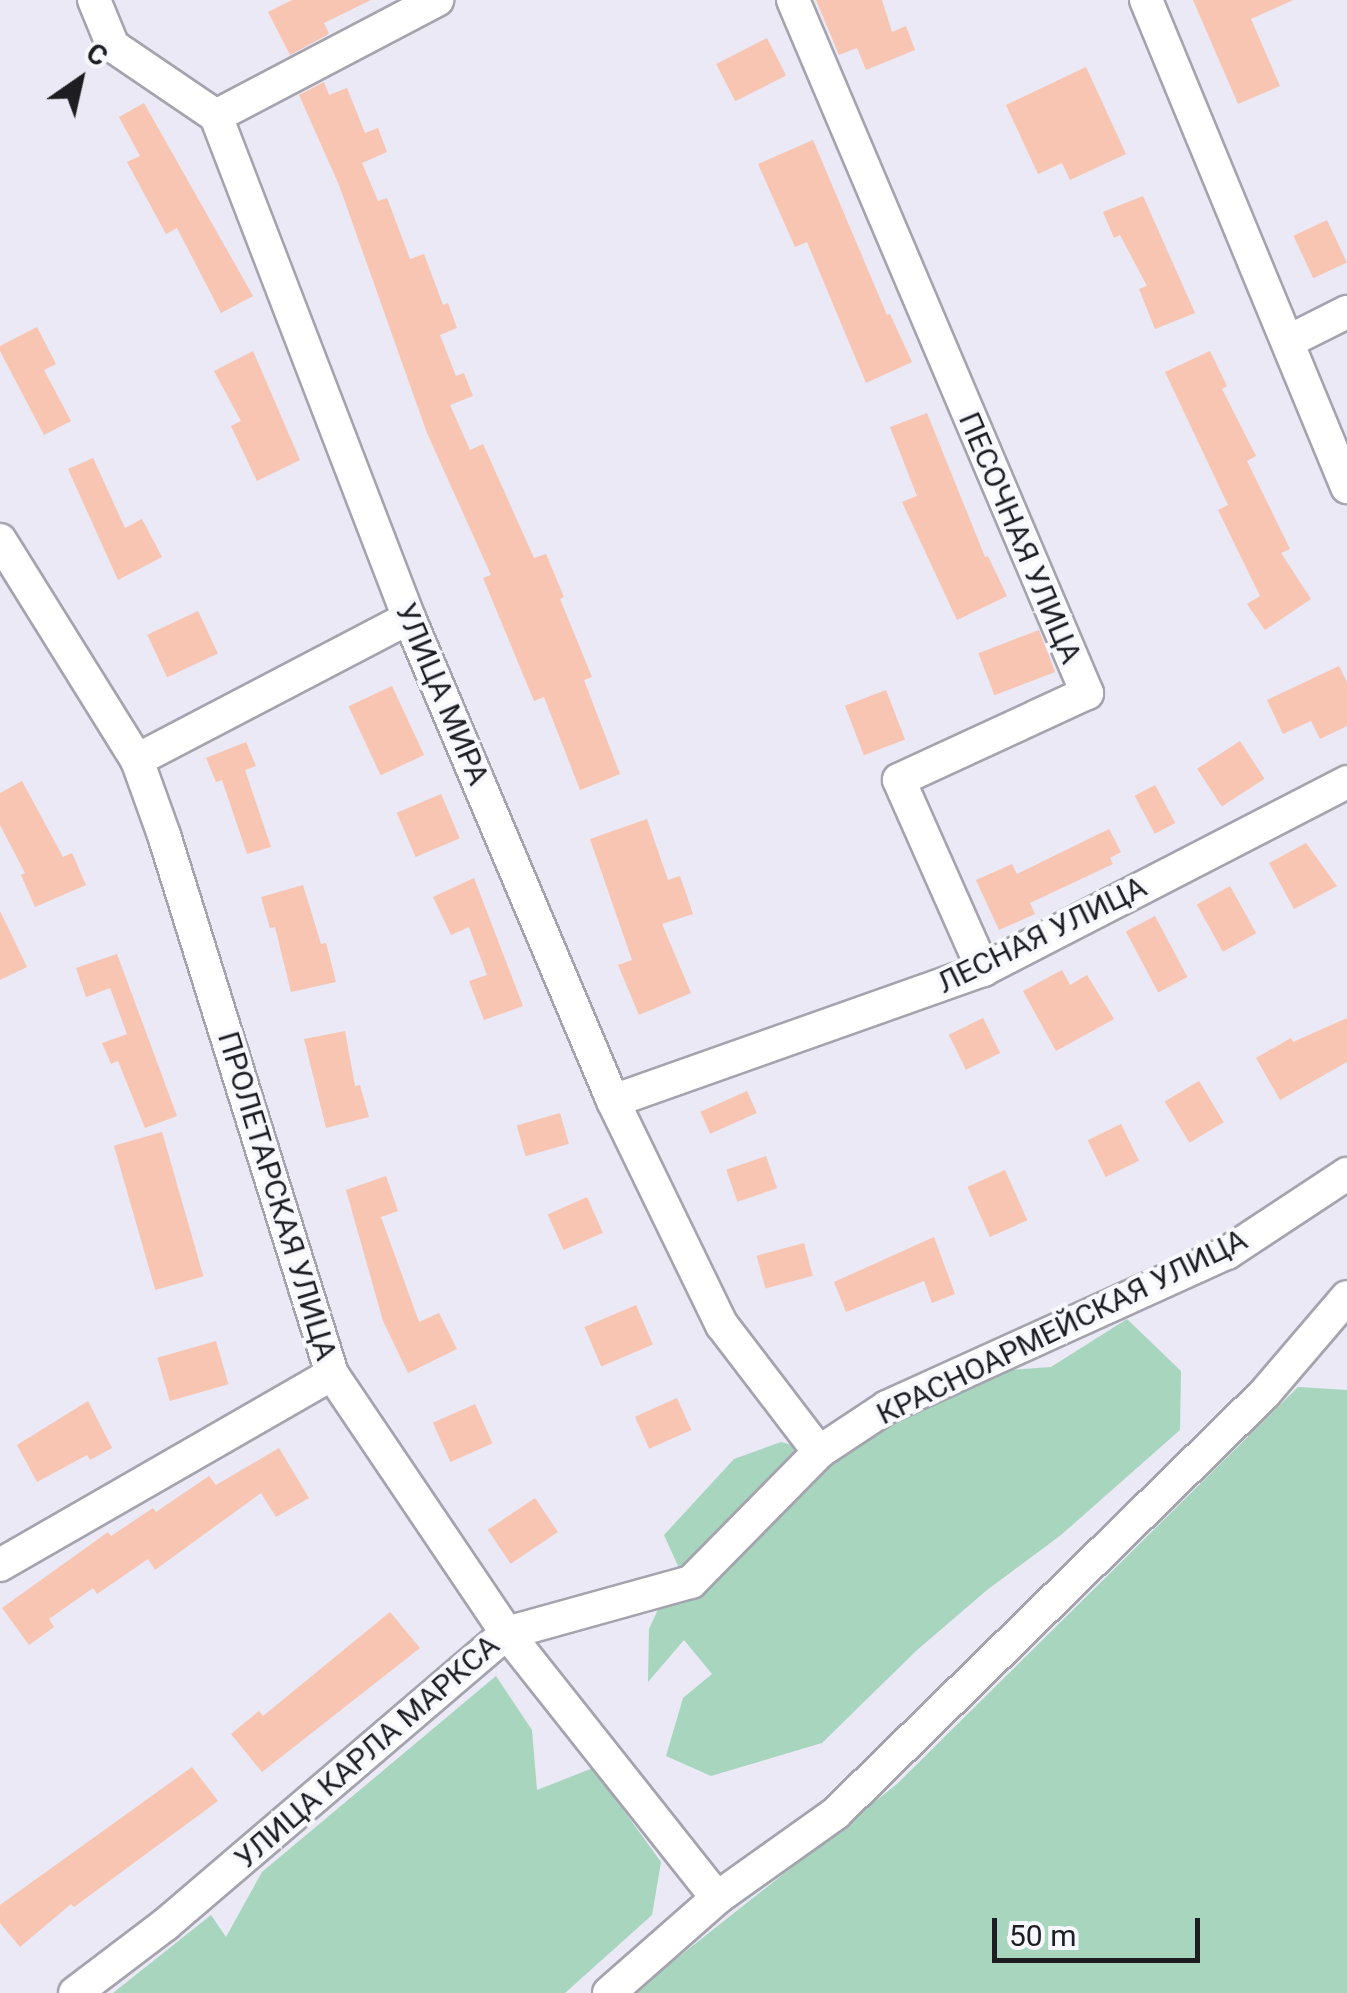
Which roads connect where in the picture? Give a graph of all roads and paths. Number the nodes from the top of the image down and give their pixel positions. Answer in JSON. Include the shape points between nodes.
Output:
{"nodes":[{"id":1,"x":94,"y":0,"type":"edge"},
{"id":2,"x":437,"y":0,"type":"edge"},
{"id":3,"x":793,"y":0,"type":"edge"},
{"id":4,"x":1146,"y":0,"type":"edge"},
{"id":5,"x":216,"y":116,"type":"junction"},
{"id":6,"x":1347,"y":312,"type":"edge"},
{"id":7,"x":1289,"y":341,"type":"junction"},
{"id":8,"x":1347,"y":487,"type":"edge"},
{"id":9,"x":0,"y":540,"type":"edge"},
{"id":10,"x":409,"y":618,"type":"junction"},
{"id":11,"x":137,"y":760,"type":"junction"},
{"id":12,"x":1347,"y":782,"type":"edge"},
{"id":13,"x":983,"y":970,"type":"junction"},
{"id":14,"x":612,"y":1101,"type":"junction"},
{"id":15,"x":1347,"y":1174,"type":"edge"},
{"id":16,"x":1347,"y":1297,"type":"edge"},
{"id":17,"x":332,"y":1374,"type":"junction"},
{"id":18,"x":819,"y":1452,"type":"junction"},
{"id":19,"x":0,"y":1565,"type":"edge"},
{"id":20,"x":507,"y":1632,"type":"junction"},
{"id":21,"x":718,"y":1898,"type":"junction"},
{"id":22,"x":75,"y":1993,"type":"edge"},
{"id":23,"x":608,"y":1993,"type":"edge"}],
"edges":[{"from":1,"to":5,"type":"street","via":[[113,46]]},
{"from":2,"to":5,"type":"street"},
{"from":3,"to":13,"type":"street","name":"ПЕСОЧНАЯ УЛИЦА","via":[[1087,693],[899,780]]},
{"from":4,"to":7,"type":"street"},
{"from":5,"to":10,"type":"street","name":"УЛИЦА МИРА"},
{"from":6,"to":7,"type":"street"},
{"from":7,"to":8,"type":"street"},
{"from":9,"to":11,"type":"street","name":"ПРОЛЕТАРСКАЯ УЛИЦА"},
{"from":10,"to":11,"type":"street"},
{"from":10,"to":14,"type":"street","name":"УЛИЦА МИРА"},
{"from":11,"to":17,"type":"street","name":"ПРОЛЕТАРСКАЯ УЛИЦА"},
{"from":12,"to":13,"type":"street","name":"ЛЕСНАЯ УЛИЦА"},
{"from":13,"to":14,"type":"street","name":"ЛЕСНАЯ УЛИЦА"},
{"from":14,"to":18,"type":"street","name":"УЛИЦА МИРА","via":[[722,1325]]},
{"from":15,"to":18,"type":"street","name":"КРАСНОАРМЕЙСКАЯ УЛИЦА","via":[[1227,1253],[887,1407]]},
{"from":16,"to":21,"type":"street","via":[[1265,1394],[836,1813]]},
{"from":17,"to":19,"type":"street"},
{"from":17,"to":20,"type":"street","name":"ПРОЛЕТАРСКАЯ УЛИЦА"},
{"from":18,"to":20,"type":"street","name":"УЛИЦА КАРЛА МАРКСА","via":[[690,1582]]},
{"from":20,"to":21,"type":"street","name":"ПРОЛЕТАРСКАЯ УЛИЦА"},
{"from":20,"to":22,"type":"street","name":"УЛИЦА КАРЛА МАРКСА","via":[[166,1924]]},
{"from":21,"to":23,"type":"street"}]}
